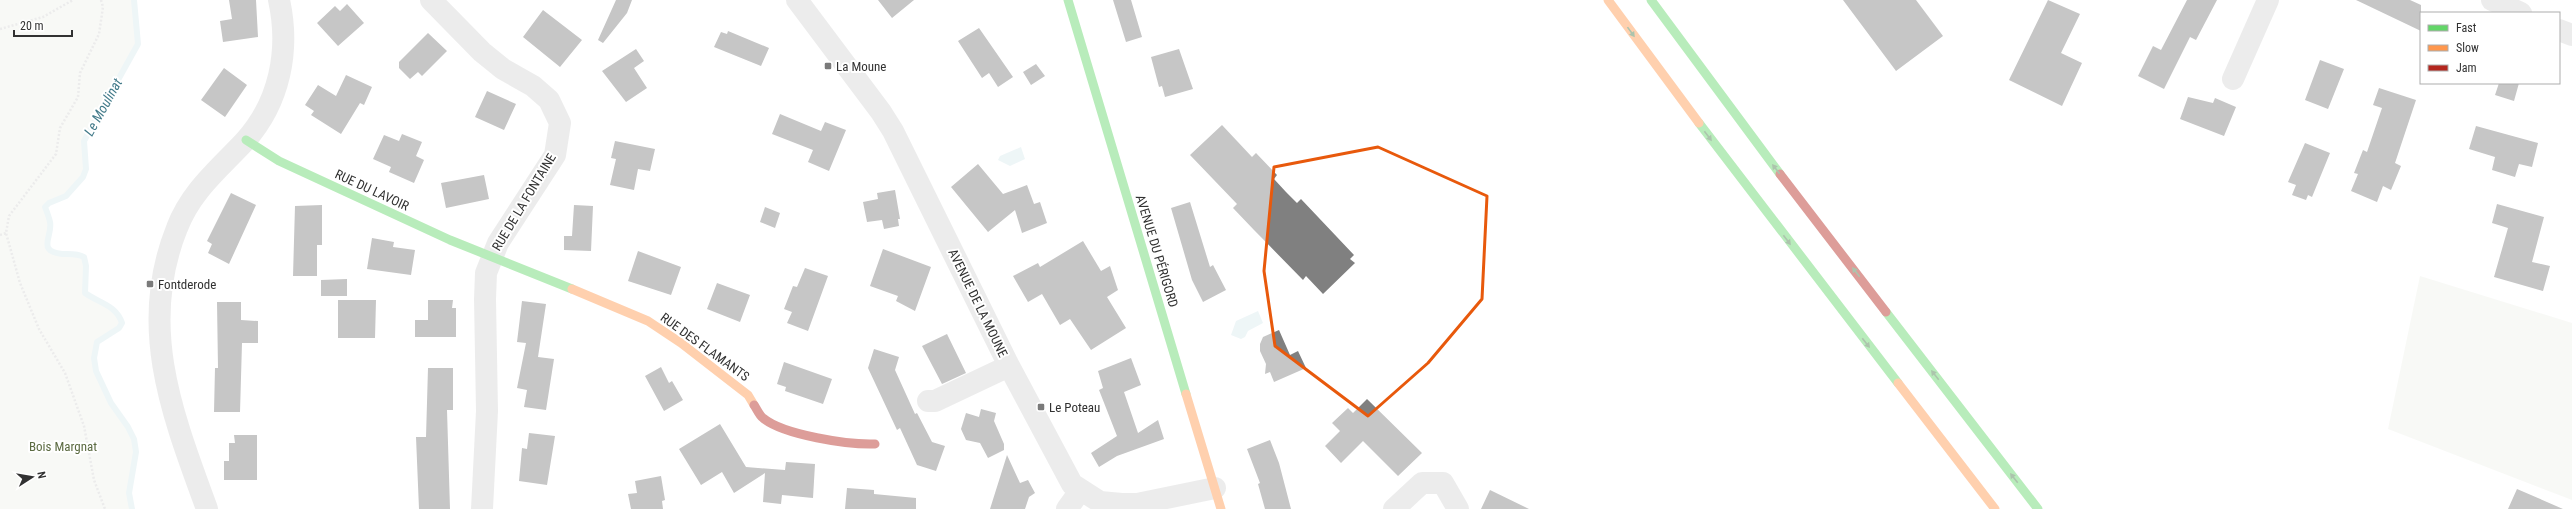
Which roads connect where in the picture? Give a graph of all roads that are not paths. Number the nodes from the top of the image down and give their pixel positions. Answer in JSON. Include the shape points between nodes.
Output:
{"nodes":[{"id":1,"x":279,"y":0,"type":"edge"},
{"id":2,"x":431,"y":0,"type":"edge"},
{"id":3,"x":796,"y":0,"type":"edge"},
{"id":4,"x":1068,"y":0,"type":"edge"},
{"id":5,"x":1608,"y":0,"type":"edge"},
{"id":6,"x":1651,"y":0,"type":"edge"},
{"id":7,"x":2268,"y":0,"type":"edge"},
{"id":8,"x":2492,"y":0,"type":"edge"},
{"id":9,"x":2519,"y":12,"type":"edge"},
{"id":10,"x":2560,"y":30,"type":"edge"},
{"id":11,"x":2572,"y":35,"type":"edge"},
{"id":12,"x":2233,"y":79,"type":"dead end"},
{"id":13,"x":246,"y":140,"type":"junction"},
{"id":14,"x":490,"y":257,"type":"junction"},
{"id":15,"x":1009,"y":366,"type":"junction"},
{"id":16,"x":928,"y":401,"type":"dead end"},
{"id":17,"x":875,"y":444,"type":"dead end"},
{"id":18,"x":1215,"y":488,"type":"junction"},
{"id":19,"x":1080,"y":491,"type":"junction"},
{"id":20,"x":207,"y":509,"type":"edge"},
{"id":21,"x":482,"y":509,"type":"edge"},
{"id":22,"x":1067,"y":509,"type":"edge"},
{"id":23,"x":1221,"y":509,"type":"edge"},
{"id":24,"x":1394,"y":509,"type":"edge"},
{"id":25,"x":1458,"y":509,"type":"edge"},
{"id":26,"x":1995,"y":509,"type":"edge"},
{"id":27,"x":2038,"y":509,"type":"edge"}],
"edges":[{"from":1,"to":13,"type":"street","via":[[283,17],[282,68],[261,119]]},
{"from":2,"to":14,"type":"street","name":"RUE DE LA FONTAINE","via":[[482,52],[503,69],[533,86],[549,100],[560,123],[555,155]]},
{"from":3,"to":15,"type":"street","name":"AVENUE DE LA MOUNE","via":[[893,131]]},
{"from":4,"to":18,"type":"main road","name":"AVENUE DU PÉRIGORD"},
{"from":5,"to":26,"type":"main road","one_way":true,"via":[[1734,170]]},
{"from":27,"to":6,"type":"main road","one_way":true,"via":[[1754,140]]},
{"from":7,"to":12,"type":"street"},
{"from":8,"to":9,"type":"street"},
{"from":10,"to":11,"type":"street"},
{"from":13,"to":14,"type":"main road","name":"RUE DU LAVOIR","via":[[279,161]]},
{"from":13,"to":20,"type":"street","via":[[203,184],[190,202],[176,228],[162,285],[160,334],[164,379],[171,408]]},
{"from":14,"to":17,"type":"main road","name":"RUE DES FLAMANTS","via":[[504,260],[648,322],[681,343],[748,395],[762,418],[780,428],[832,440]]},
{"from":14,"to":21,"type":"street","name":"RUE DE LA FONTAINE","via":[[485,299],[487,403]]},
{"from":15,"to":16,"type":"street","via":[[935,401]]},
{"from":15,"to":19,"type":"street","name":"AVENUE DE LA MOUNE","via":[[1063,472]]},
{"from":18,"to":19,"type":"street","name":"AVENUE DE LA MOUNE","via":[[1176,497],[1122,504],[1100,502]]},
{"from":18,"to":23,"type":"main road","name":"AVENUE DU PÉRIGORD"},
{"from":19,"to":22,"type":"street"},
{"from":24,"to":25,"type":"street","via":[[1422,482],[1443,483]]}]}
